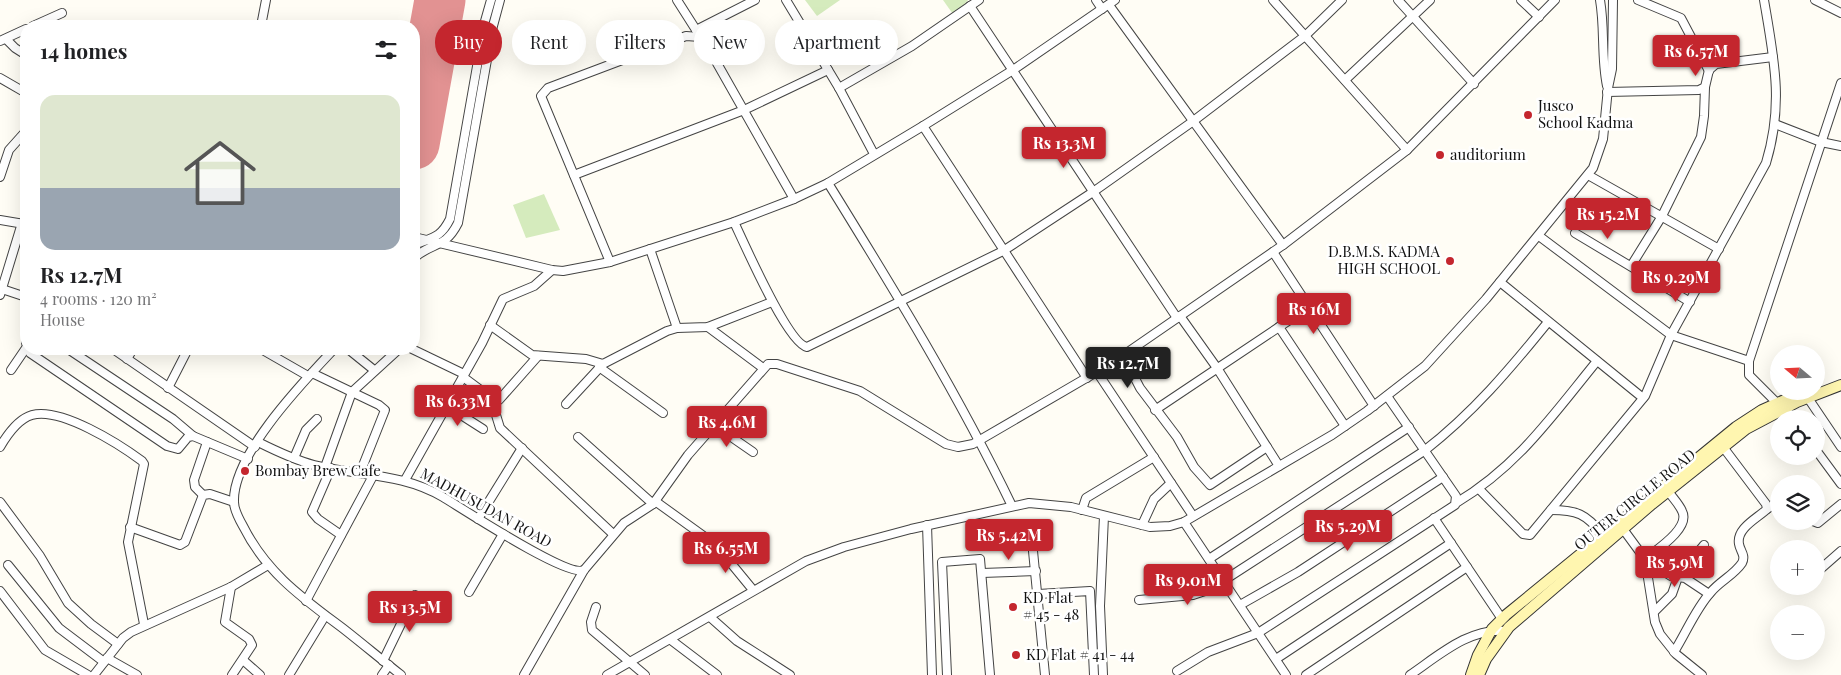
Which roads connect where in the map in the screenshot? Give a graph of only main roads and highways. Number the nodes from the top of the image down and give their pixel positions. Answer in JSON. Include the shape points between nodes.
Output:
{"nodes":[{"id":1,"x":1841,"y":378,"type":"edge"},
{"id":2,"x":1825,"y":384,"type":"edge"},
{"id":3,"x":1841,"y":385,"type":"edge"},
{"id":4,"x":1825,"y":389,"type":"edge"},
{"id":5,"x":1792,"y":400,"type":"edge"},
{"id":6,"x":1781,"y":405,"type":"junction"},
{"id":7,"x":1471,"y":675,"type":"edge"},
{"id":8,"x":1479,"y":675,"type":"edge"}],
"edges":[{"from":1,"to":2,"type":"main road"},
{"from":3,"to":4,"type":"main road","name":"OUTER CIRCLE ROAD"},
{"from":5,"to":6,"type":"main road","name":"OUTER CIRCLE ROAD"},
{"from":6,"to":7,"type":"main road","name":"OUTER CIRCLE ROAD","via":[[1736,427],[1502,619],[1492,629]]},
{"from":6,"to":8,"type":"main road","name":"OUTER CIRCLE ROAD","via":[[1723,447],[1558,583],[1506,631],[1486,658]]}]}
